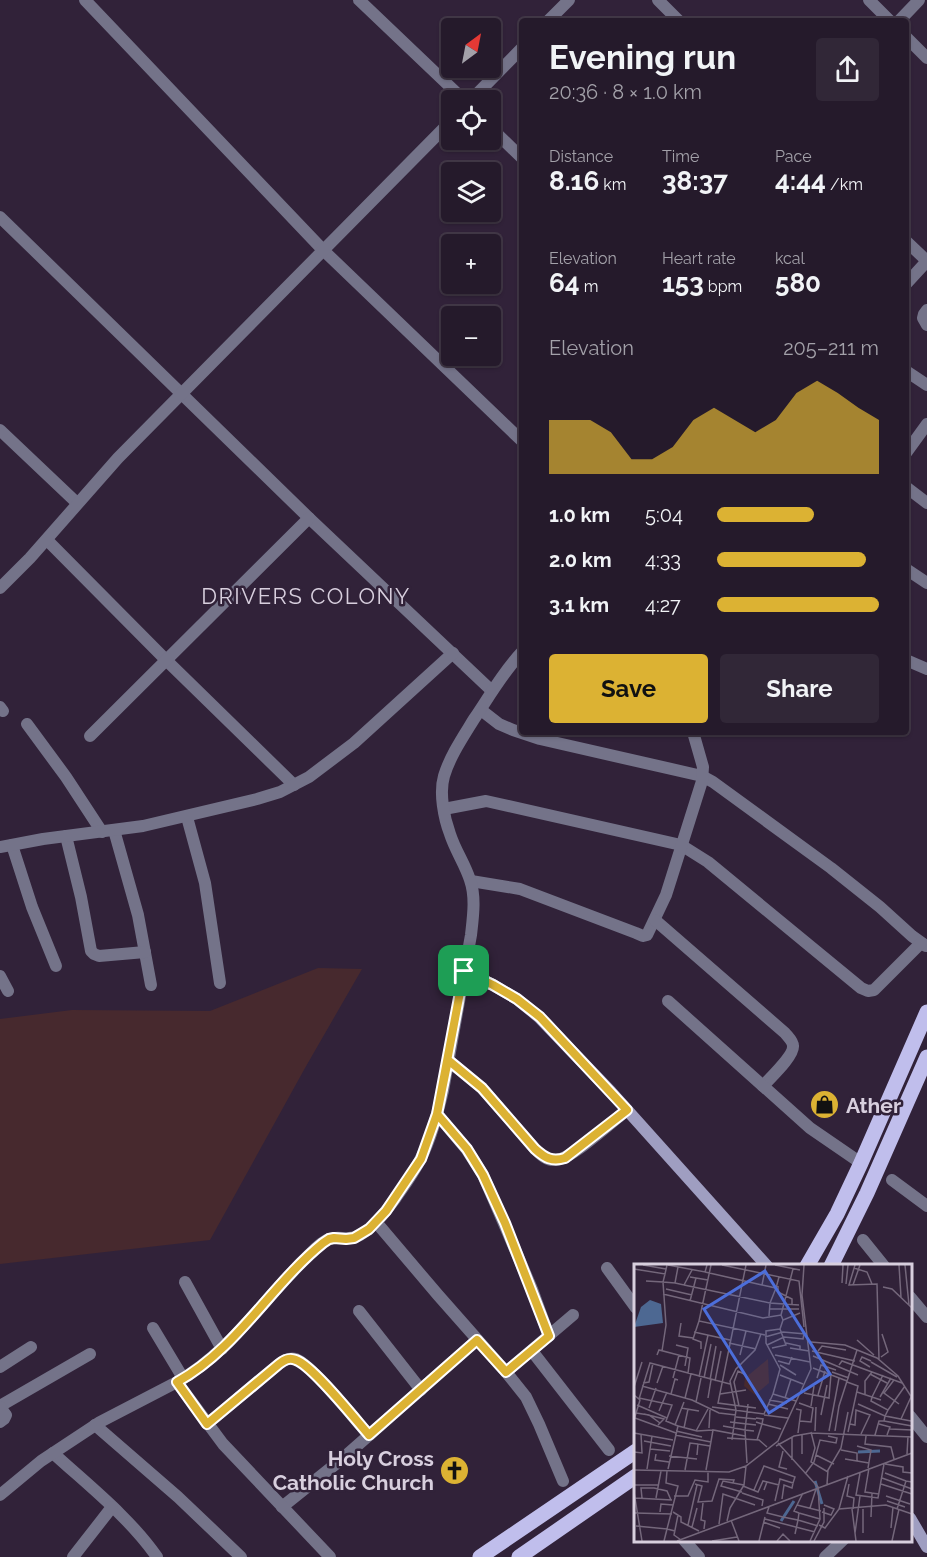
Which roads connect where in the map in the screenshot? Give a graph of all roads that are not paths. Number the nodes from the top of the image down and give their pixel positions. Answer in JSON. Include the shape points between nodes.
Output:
{"nodes":[{"id":1,"x":85,"y":0,"type":"edge"},
{"id":2,"x":359,"y":0,"type":"edge"},
{"id":3,"x":569,"y":0,"type":"edge"},
{"id":4,"x":658,"y":0,"type":"edge"},
{"id":5,"x":869,"y":0,"type":"edge"},
{"id":6,"x":919,"y":0,"type":"edge"},
{"id":7,"x":551,"y":18,"type":"edge"},
{"id":8,"x":676,"y":18,"type":"edge"},
{"id":9,"x":887,"y":18,"type":"edge"},
{"id":10,"x":902,"y":18,"type":"edge"},
{"id":11,"x":909,"y":40,"type":"edge"},
{"id":12,"x":519,"y":51,"type":"edge"},
{"id":13,"x":927,"y":58,"type":"edge"},
{"id":14,"x":454,"y":90,"type":"edge"},
{"id":15,"x":481,"y":90,"type":"edge"},
{"id":16,"x":441,"y":131,"type":"edge"},
{"id":17,"x":501,"y":138,"type":"edge"},
{"id":18,"x":519,"y":155,"type":"edge"},
{"id":19,"x":0,"y":216,"type":"edge"},
{"id":20,"x":909,"y":244,"type":"edge"},
{"id":21,"x":323,"y":250,"type":"junction"},
{"id":22,"x":927,"y":261,"type":"edge"},
{"id":23,"x":909,"y":281,"type":"edge"},
{"id":24,"x":927,"y":310,"type":"edge"},
{"id":25,"x":927,"y":325,"type":"edge"},
{"id":26,"x":909,"y":373,"type":"edge"},
{"id":27,"x":927,"y":385,"type":"edge"},
{"id":28,"x":182,"y":393,"type":"junction"},
{"id":29,"x":927,"y":424,"type":"edge"},
{"id":30,"x":0,"y":430,"type":"edge"},
{"id":31,"x":519,"y":438,"type":"edge"},
{"id":32,"x":909,"y":449,"type":"edge"},
{"id":33,"x":909,"y":489,"type":"edge"},
{"id":34,"x":77,"y":503,"type":"junction"},
{"id":35,"x":927,"y":503,"type":"edge"},
{"id":36,"x":309,"y":518,"type":"junction"},
{"id":37,"x":47,"y":540,"type":"junction"},
{"id":38,"x":909,"y":570,"type":"edge"},
{"id":39,"x":927,"y":583,"type":"edge"},
{"id":40,"x":0,"y":588,"type":"edge"},
{"id":41,"x":453,"y":653,"type":"junction"},
{"id":42,"x":519,"y":656,"type":"edge"},
{"id":43,"x":166,"y":660,"type":"junction"},
{"id":44,"x":909,"y":661,"type":"edge"},
{"id":45,"x":927,"y":669,"type":"edge"},
{"id":46,"x":492,"y":691,"type":"junction"},
{"id":47,"x":481,"y":710,"type":"junction"},
{"id":48,"x":27,"y":724,"type":"dead end"},
{"id":49,"x":519,"y":732,"type":"edge"},
{"id":50,"x":528,"y":735,"type":"edge"},
{"id":51,"x":694,"y":735,"type":"edge"},
{"id":52,"x":90,"y":736,"type":"dead end"},
{"id":53,"x":702,"y":776,"type":"junction"},
{"id":54,"x":294,"y":786,"type":"junction"},
{"id":55,"x":444,"y":808,"type":"junction"},
{"id":56,"x":187,"y":817,"type":"junction"},
{"id":57,"x":108,"y":831,"type":"junction"},
{"id":58,"x":66,"y":836,"type":"junction"},
{"id":59,"x":681,"y":845,"type":"junction"},
{"id":60,"x":3,"y":846,"type":"edge"},
{"id":61,"x":471,"y":881,"type":"junction"},
{"id":62,"x":655,"y":920,"type":"junction"},
{"id":63,"x":924,"y":945,"type":"edge"},
{"id":64,"x":145,"y":952,"type":"junction"},
{"id":65,"x":56,"y":966,"type":"dead end"},
{"id":66,"x":464,"y":971,"type":"junction"},
{"id":67,"x":0,"y":976,"type":"edge"},
{"id":68,"x":220,"y":983,"type":"dead end"},
{"id":69,"x":152,"y":985,"type":"dead end"},
{"id":70,"x":8,"y":991,"type":"dead end"},
{"id":71,"x":668,"y":1001,"type":"dead end"},
{"id":72,"x":927,"y":1012,"type":"edge"},
{"id":73,"x":927,"y":1057,"type":"edge"},
{"id":74,"x":448,"y":1060,"type":"junction"},
{"id":75,"x":763,"y":1086,"type":"junction"},
{"id":76,"x":627,"y":1110,"type":"junction"},
{"id":77,"x":437,"y":1114,"type":"junction"},
{"id":78,"x":861,"y":1163,"type":"junction"},
{"id":79,"x":892,"y":1180,"type":"dead end"},
{"id":80,"x":927,"y":1206,"type":"edge"},
{"id":81,"x":376,"y":1222,"type":"junction"},
{"id":82,"x":863,"y":1240,"type":"dead end"},
{"id":83,"x":765,"y":1264,"type":"edge"},
{"id":84,"x":808,"y":1264,"type":"edge"},
{"id":85,"x":832,"y":1264,"type":"edge"},
{"id":86,"x":882,"y":1264,"type":"edge"},
{"id":87,"x":607,"y":1268,"type":"dead end"},
{"id":88,"x":185,"y":1282,"type":"dead end"},
{"id":89,"x":912,"y":1299,"type":"edge"},
{"id":90,"x":634,"y":1305,"type":"edge"},
{"id":91,"x":359,"y":1311,"type":"dead end"},
{"id":92,"x":573,"y":1315,"type":"dead end"},
{"id":93,"x":927,"y":1317,"type":"edge"},
{"id":94,"x":153,"y":1328,"type":"dead end"},
{"id":95,"x":549,"y":1336,"type":"junction"},
{"id":96,"x":477,"y":1340,"type":"junction"},
{"id":97,"x":31,"y":1347,"type":"dead end"},
{"id":98,"x":222,"y":1349,"type":"junction"},
{"id":99,"x":532,"y":1351,"type":"junction"},
{"id":100,"x":90,"y":1354,"type":"dead end"},
{"id":101,"x":0,"y":1366,"type":"edge"},
{"id":102,"x":506,"y":1372,"type":"junction"},
{"id":103,"x":180,"y":1380,"type":"junction"},
{"id":104,"x":421,"y":1390,"type":"junction"},
{"id":105,"x":0,"y":1407,"type":"edge"},
{"id":106,"x":912,"y":1418,"type":"edge"},
{"id":107,"x":0,"y":1422,"type":"edge"},
{"id":108,"x":207,"y":1424,"type":"junction"},
{"id":109,"x":95,"y":1425,"type":"junction"},
{"id":110,"x":369,"y":1435,"type":"junction"},
{"id":111,"x":927,"y":1437,"type":"edge"},
{"id":112,"x":609,"y":1450,"type":"dead end"},
{"id":113,"x":634,"y":1452,"type":"edge"},
{"id":114,"x":53,"y":1453,"type":"junction"},
{"id":115,"x":634,"y":1477,"type":"edge"},
{"id":116,"x":563,"y":1481,"type":"dead end"},
{"id":117,"x":0,"y":1495,"type":"edge"},
{"id":118,"x":112,"y":1507,"type":"junction"},
{"id":119,"x":282,"y":1507,"type":"junction"},
{"id":120,"x":912,"y":1521,"type":"edge"},
{"id":121,"x":686,"y":1542,"type":"edge"},
{"id":122,"x":841,"y":1542,"type":"edge"},
{"id":123,"x":927,"y":1547,"type":"edge"},
{"id":124,"x":73,"y":1557,"type":"edge"},
{"id":125,"x":157,"y":1557,"type":"edge"},
{"id":126,"x":242,"y":1557,"type":"edge"},
{"id":127,"x":330,"y":1557,"type":"edge"},
{"id":128,"x":480,"y":1557,"type":"edge"},
{"id":129,"x":519,"y":1557,"type":"edge"},
{"id":130,"x":699,"y":1557,"type":"edge"},
{"id":131,"x":825,"y":1557,"type":"edge"}],
"edges":[{"from":1,"to":21,"type":"street"},
{"from":2,"to":14,"type":"street"},
{"from":3,"to":7,"type":"street"},
{"from":4,"to":8,"type":"street"},
{"from":5,"to":9,"type":"street"},
{"from":6,"to":10,"type":"street"},
{"from":11,"to":13,"type":"street"},
{"from":12,"to":15,"type":"street"},
{"from":16,"to":21,"type":"street"},
{"from":17,"to":18,"type":"street"},
{"from":19,"to":28,"type":"street"},
{"from":20,"to":22,"type":"street"},
{"from":21,"to":28,"type":"street"},
{"from":21,"to":31,"type":"street"},
{"from":22,"to":23,"type":"street"},
{"from":24,"to":25,"type":"street","via":[[923,318]]},
{"from":26,"to":27,"type":"street"},
{"from":28,"to":34,"type":"street"},
{"from":28,"to":36,"type":"street"},
{"from":29,"to":32,"type":"street"},
{"from":30,"to":34,"type":"street"},
{"from":33,"to":35,"type":"street"},
{"from":34,"to":37,"type":"street"},
{"from":36,"to":41,"type":"street"},
{"from":36,"to":43,"type":"street"},
{"from":37,"to":40,"type":"street"},
{"from":37,"to":43,"type":"street"},
{"from":38,"to":39,"type":"street"},
{"from":41,"to":46,"type":"street"},
{"from":41,"to":54,"type":"street","via":[[354,743]]},
{"from":42,"to":46,"type":"street"},
{"from":43,"to":52,"type":"street"},
{"from":43,"to":54,"type":"street"},
{"from":44,"to":45,"type":"street"},
{"from":46,"to":47,"type":"street"},
{"from":47,"to":49,"type":"street","via":[[499,724]]},
{"from":47,"to":55,"type":"street","via":[[444,777]]},
{"from":48,"to":57,"type":"street"},
{"from":50,"to":53,"type":"street"},
{"from":51,"to":53,"type":"street"},
{"from":53,"to":59,"type":"street"},
{"from":53,"to":63,"type":"street","via":[[831,868]]},
{"from":54,"to":56,"type":"street","via":[[257,800]]},
{"from":55,"to":59,"type":"street","via":[[486,801]]},
{"from":55,"to":61,"type":"street","via":[[449,833]]},
{"from":56,"to":57,"type":"street"},
{"from":56,"to":68,"type":"street","via":[[205,883]]},
{"from":57,"to":58,"type":"street"},
{"from":57,"to":64,"type":"street","via":[[131,888]]},
{"from":58,"to":60,"type":"street"},
{"from":58,"to":64,"type":"street","via":[[91,951],[99,956]]},
{"from":59,"to":62,"type":"street"},
{"from":59,"to":63,"type":"street","via":[[708,862],[868,991],[874,990]]},
{"from":60,"to":65,"type":"street"},
{"from":61,"to":62,"type":"street","via":[[519,889],[643,936],[650,932]]},
{"from":61,"to":66,"type":"street","via":[[473,916]]},
{"from":62,"to":75,"type":"street","via":[[793,1043],[788,1058]]},
{"from":64,"to":69,"type":"street"},
{"from":66,"to":74,"type":"street"},
{"from":66,"to":76,"type":"street","via":[[517,999],[540,1017]]},
{"from":67,"to":70,"type":"street"},
{"from":71,"to":75,"type":"street"},
{"from":72,"to":78,"type":"main road"},
{"from":73,"to":85,"type":"main road"},
{"from":74,"to":76,"type":"street","via":[[482,1088],[535,1149],[551,1160],[565,1158]]},
{"from":74,"to":77,"type":"street"},
{"from":75,"to":78,"type":"street","via":[[810,1128]]},
{"from":76,"to":83,"type":"street"},
{"from":77,"to":81,"type":"street","via":[[421,1159]]},
{"from":77,"to":95,"type":"street","via":[[483,1175]]},
{"from":78,"to":84,"type":"main road"},
{"from":79,"to":80,"type":"street"},
{"from":81,"to":96,"type":"street"},
{"from":81,"to":98,"type":"street","via":[[354,1238],[329,1239],[314,1250]]},
{"from":82,"to":86,"type":"street"},
{"from":87,"to":90,"type":"street"},
{"from":88,"to":98,"type":"street"},
{"from":89,"to":93,"type":"street"},
{"from":91,"to":104,"type":"street"},
{"from":92,"to":95,"type":"street"},
{"from":94,"to":103,"type":"street"},
{"from":95,"to":99,"type":"street"},
{"from":96,"to":102,"type":"street"},
{"from":96,"to":104,"type":"street"},
{"from":97,"to":101,"type":"street"},
{"from":98,"to":103,"type":"street"},
{"from":99,"to":102,"type":"street"},
{"from":99,"to":112,"type":"street"},
{"from":100,"to":105,"type":"street"},
{"from":102,"to":116,"type":"street","via":[[532,1408]]},
{"from":103,"to":108,"type":"street"},
{"from":103,"to":109,"type":"street"},
{"from":104,"to":110,"type":"street"},
{"from":105,"to":107,"type":"street","via":[[6,1415]]},
{"from":106,"to":111,"type":"street"},
{"from":108,"to":110,"type":"street","via":[[289,1358],[311,1371]]},
{"from":108,"to":119,"type":"street"},
{"from":109,"to":114,"type":"street"},
{"from":109,"to":126,"type":"street"},
{"from":110,"to":119,"type":"street"},
{"from":113,"to":128,"type":"main road"},
{"from":114,"to":117,"type":"street"},
{"from":114,"to":118,"type":"street"},
{"from":115,"to":129,"type":"main road"},
{"from":118,"to":124,"type":"street"},
{"from":118,"to":125,"type":"street"},
{"from":119,"to":127,"type":"street"},
{"from":120,"to":123,"type":"street"},
{"from":121,"to":130,"type":"street"},
{"from":122,"to":131,"type":"street"}]}
